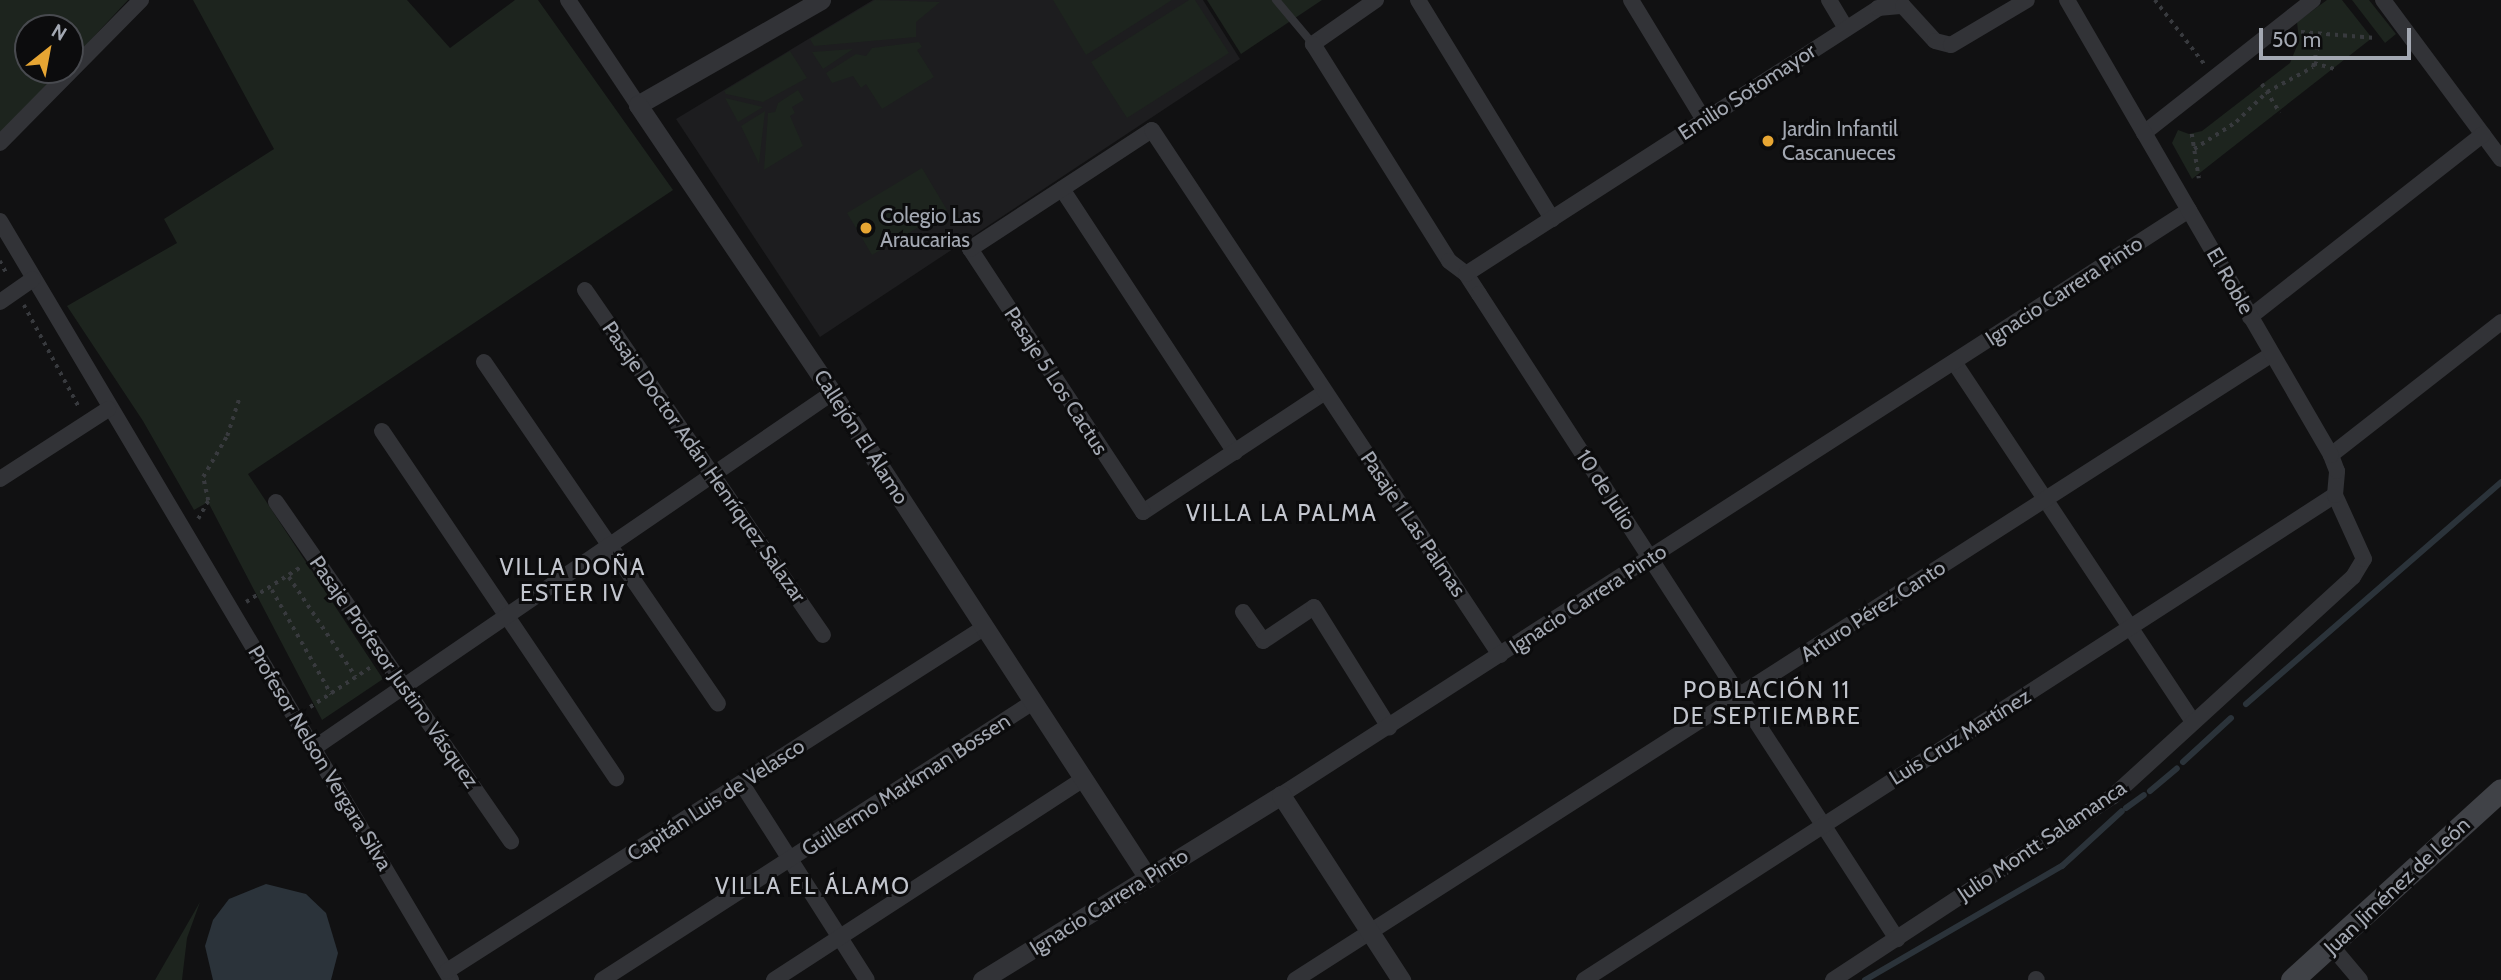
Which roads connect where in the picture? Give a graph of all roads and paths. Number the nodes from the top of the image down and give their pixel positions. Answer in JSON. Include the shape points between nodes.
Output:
{"nodes":[{"id":1,"x":141,"y":0,"type":"edge"},
{"id":2,"x":568,"y":0,"type":"edge"},
{"id":3,"x":821,"y":0,"type":"edge"},
{"id":4,"x":1276,"y":0,"type":"edge"},
{"id":5,"x":1376,"y":0,"type":"edge"},
{"id":6,"x":1418,"y":0,"type":"edge"},
{"id":7,"x":1631,"y":0,"type":"edge"},
{"id":8,"x":1829,"y":0,"type":"edge"},
{"id":9,"x":2027,"y":0,"type":"edge"},
{"id":10,"x":2067,"y":0,"type":"edge"},
{"id":11,"x":2155,"y":0,"type":"edge"},
{"id":12,"x":2312,"y":0,"type":"edge"},
{"id":13,"x":2382,"y":0,"type":"edge"},
{"id":14,"x":1846,"y":28,"type":"junction"},
{"id":15,"x":2299,"y":32,"type":"dead end"},
{"id":16,"x":2311,"y":32,"type":"junction"},
{"id":17,"x":2376,"y":38,"type":"dead end"},
{"id":18,"x":1313,"y":44,"type":"junction"},
{"id":19,"x":2314,"y":63,"type":"junction"},
{"id":20,"x":2336,"y":69,"type":"dead end"},
{"id":21,"x":2215,"y":78,"type":"junction"},
{"id":22,"x":2262,"y":84,"type":"dead end"},
{"id":23,"x":2267,"y":92,"type":"junction"},
{"id":24,"x":638,"y":105,"type":"junction"},
{"id":25,"x":2280,"y":113,"type":"dead end"},
{"id":26,"x":1704,"y":120,"type":"junction"},
{"id":27,"x":2144,"y":133,"type":"junction"},
{"id":28,"x":2192,"y":134,"type":"dead end"},
{"id":29,"x":2483,"y":134,"type":"junction"},
{"id":30,"x":0,"y":143,"type":"edge"},
{"id":31,"x":2194,"y":149,"type":"junction"},
{"id":32,"x":2501,"y":159,"type":"edge"},
{"id":33,"x":2199,"y":178,"type":"dead end"},
{"id":34,"x":1062,"y":190,"type":"junction"},
{"id":35,"x":2189,"y":210,"type":"junction"},
{"id":36,"x":1552,"y":219,"type":"junction"},
{"id":37,"x":0,"y":221,"type":"edge"},
{"id":38,"x":0,"y":261,"type":"edge"},
{"id":39,"x":1466,"y":274,"type":"junction"},
{"id":40,"x":33,"y":279,"type":"junction"},
{"id":41,"x":12,"y":284,"type":"dead end"},
{"id":42,"x":586,"y":290,"type":"dead end"},
{"id":43,"x":21,"y":300,"type":"dead end"},
{"id":44,"x":0,"y":302,"type":"edge"},
{"id":45,"x":2250,"y":317,"type":"junction"},
{"id":46,"x":2501,"y":322,"type":"edge"},
{"id":47,"x":2272,"y":354,"type":"junction"},
{"id":48,"x":484,"y":362,"type":"dead end"},
{"id":49,"x":1954,"y":362,"type":"junction"},
{"id":50,"x":1325,"y":392,"type":"junction"},
{"id":51,"x":832,"y":393,"type":"junction"},
{"id":52,"x":239,"y":399,"type":"dead end"},
{"id":53,"x":108,"y":409,"type":"junction"},
{"id":54,"x":83,"y":415,"type":"dead end"},
{"id":55,"x":382,"y":431,"type":"dead end"},
{"id":56,"x":1235,"y":452,"type":"junction"},
{"id":57,"x":2330,"y":455,"type":"junction"},
{"id":58,"x":713,"y":475,"type":"junction"},
{"id":59,"x":0,"y":479,"type":"edge"},
{"id":60,"x":2335,"y":495,"type":"junction"},
{"id":61,"x":2048,"y":499,"type":"junction"},
{"id":62,"x":276,"y":502,"type":"dead end"},
{"id":63,"x":189,"y":537,"type":"junction"},
{"id":64,"x":610,"y":546,"type":"junction"},
{"id":65,"x":314,"y":557,"type":"junction"},
{"id":66,"x":1650,"y":559,"type":"junction"},
{"id":67,"x":2359,"y":570,"type":"joint"},
{"id":68,"x":289,"y":577,"type":"junction"},
{"id":69,"x":272,"y":590,"type":"junction"},
{"id":70,"x":232,"y":609,"type":"junction"},
{"id":71,"x":1243,"y":612,"type":"dead end"},
{"id":72,"x":507,"y":617,"type":"junction"},
{"id":73,"x":985,"y":627,"type":"junction"},
{"id":74,"x":2131,"y":628,"type":"junction"},
{"id":75,"x":823,"y":635,"type":"dead end"},
{"id":76,"x":1500,"y":655,"type":"junction"},
{"id":77,"x":384,"y":658,"type":"junction"},
{"id":78,"x":356,"y":677,"type":"junction"},
{"id":79,"x":404,"y":687,"type":"junction"},
{"id":80,"x":331,"y":694,"type":"junction"},
{"id":81,"x":1740,"y":696,"type":"junction"},
{"id":82,"x":1033,"y":702,"type":"junction"},
{"id":83,"x":718,"y":704,"type":"dead end"},
{"id":84,"x":295,"y":715,"type":"junction"},
{"id":85,"x":2193,"y":722,"type":"junction"},
{"id":86,"x":1389,"y":727,"type":"junction"},
{"id":87,"x":314,"y":748,"type":"junction"},
{"id":88,"x":616,"y":778,"type":"dead end"},
{"id":89,"x":1084,"y":779,"type":"junction"},
{"id":90,"x":742,"y":784,"type":"junction"},
{"id":91,"x":2501,"y":790,"type":"edge"},
{"id":92,"x":1281,"y":795,"type":"junction"},
{"id":93,"x":1821,"y":825,"type":"junction"},
{"id":94,"x":511,"y":842,"type":"dead end"},
{"id":95,"x":790,"y":860,"type":"junction"},
{"id":96,"x":1148,"y":878,"type":"junction"},
{"id":97,"x":1370,"y":933,"type":"junction"},
{"id":98,"x":840,"y":938,"type":"junction"},
{"id":99,"x":1897,"y":939,"type":"junction"},
{"id":100,"x":2333,"y":947,"type":"junction"},
{"id":101,"x":449,"y":976,"type":"edge"},
{"id":102,"x":601,"y":980,"type":"edge"},
{"id":103,"x":774,"y":980,"type":"edge"},
{"id":104,"x":867,"y":980,"type":"edge"},
{"id":105,"x":982,"y":980,"type":"edge"},
{"id":106,"x":1295,"y":980,"type":"edge"},
{"id":107,"x":1401,"y":980,"type":"edge"},
{"id":108,"x":1584,"y":980,"type":"edge"},
{"id":109,"x":1833,"y":980,"type":"edge"},
{"id":110,"x":2292,"y":980,"type":"edge"},
{"id":111,"x":2360,"y":980,"type":"edge"}],
"edges":[{"from":1,"to":30,"type":"street"},
{"from":2,"to":24,"type":"street","name":"Callejón El Álamo"},
{"from":3,"to":24,"type":"street"},
{"from":4,"to":18,"type":"lane"},
{"from":5,"to":18,"type":"street"},
{"from":6,"to":36,"type":"street"},
{"from":7,"to":26,"type":"street"},
{"from":8,"to":14,"type":"street"},
{"from":9,"to":14,"type":"street","name":"Emilio Sotomayor","via":[[1951,45],[1935,41],[1903,6],[1886,5]]},
{"from":10,"to":27,"type":"street","name":"El Roble"},
{"from":11,"to":21,"type":"path"},
{"from":12,"to":21,"type":"street"},
{"from":13,"to":29,"type":"street"},
{"from":14,"to":26,"type":"street","name":"Emilio Sotomayor"},
{"from":15,"to":16,"type":"path"},
{"from":16,"to":17,"type":"path"},
{"from":16,"to":19,"type":"path","via":[[2317,46]]},
{"from":18,"to":39,"type":"street","name":"10 de Julio","via":[[1449,261]]},
{"from":19,"to":20,"type":"path"},
{"from":19,"to":23,"type":"path","via":[[2302,77]]},
{"from":21,"to":27,"type":"street"},
{"from":22,"to":23,"type":"path"},
{"from":23,"to":25,"type":"path"},
{"from":23,"to":31,"type":"path","via":[[2236,122]]},
{"from":24,"to":51,"type":"street","name":"Callejón El Álamo"},
{"from":26,"to":36,"type":"street","name":"Emilio Sotomayor"},
{"from":27,"to":35,"type":"street","name":"El Roble"},
{"from":28,"to":31,"type":"path"},
{"from":29,"to":32,"type":"street"},
{"from":29,"to":45,"type":"street"},
{"from":31,"to":33,"type":"path"},
{"from":34,"to":50,"type":"street","name":"Pasaje 1 Las Palmas","via":[[1152,130]]},
{"from":34,"to":56,"type":"street"},
{"from":34,"to":56,"type":"street","name":"Pasaje 5 Los Cactus","via":[[970,249],[1143,512]]},
{"from":35,"to":45,"type":"street","name":"El Roble"},
{"from":35,"to":49,"type":"street","name":"Ignacio Carrera Pinto"},
{"from":36,"to":39,"type":"street","name":"Emilio Sotomayor"},
{"from":37,"to":40,"type":"street","name":"Profesor Nelson Vergara Silva"},
{"from":38,"to":41,"type":"path"},
{"from":39,"to":66,"type":"street","name":"10 de Julio"},
{"from":40,"to":44,"type":"street"},
{"from":40,"to":53,"type":"street","name":"Profesor Nelson Vergara Silva"},
{"from":42,"to":58,"type":"street","name":"Pasaje Doctor Adán Henríquez Salazar"},
{"from":43,"to":54,"type":"path"},
{"from":45,"to":47,"type":"street","name":"El Roble"},
{"from":46,"to":57,"type":"street"},
{"from":47,"to":57,"type":"street","name":"El Roble"},
{"from":47,"to":61,"type":"street","name":"Arturo Pérez Canto"},
{"from":48,"to":64,"type":"street"},
{"from":49,"to":61,"type":"street"},
{"from":49,"to":66,"type":"street","name":"Ignacio Carrera Pinto"},
{"from":50,"to":56,"type":"street"},
{"from":50,"to":76,"type":"street","name":"Pasaje 1 Las Palmas"},
{"from":51,"to":58,"type":"street"},
{"from":51,"to":73,"type":"street","name":"Callejón El Álamo"},
{"from":52,"to":63,"type":"path","via":[[227,436],[204,477],[208,501]]},
{"from":53,"to":59,"type":"street"},
{"from":53,"to":63,"type":"street","name":"Profesor Nelson Vergara Silva"},
{"from":55,"to":72,"type":"street"},
{"from":57,"to":60,"type":"street","name":"El Roble","via":[[2337,471]]},
{"from":58,"to":64,"type":"street"},
{"from":58,"to":75,"type":"street","name":"Pasaje Doctor Adán Henríquez Salazar"},
{"from":60,"to":67,"type":"street","name":"El Roble","via":[[2364,553]]},
{"from":60,"to":74,"type":"street","name":"Luis Cruz Martínez"},
{"from":61,"to":74,"type":"street"},
{"from":61,"to":81,"type":"street","name":"Arturo Pérez Canto"},
{"from":62,"to":65,"type":"street","name":"Pasaje Profesor Justino Vásquez"},
{"from":63,"to":70,"type":"street","name":"Profesor Nelson Vergara Silva"},
{"from":64,"to":72,"type":"street"},
{"from":64,"to":83,"type":"street"},
{"from":65,"to":68,"type":"path"},
{"from":65,"to":77,"type":"street","name":"Pasaje Profesor Justino Vásquez"},
{"from":66,"to":76,"type":"street","name":"Ignacio Carrera Pinto"},
{"from":66,"to":81,"type":"street","name":"10 de Julio"},
{"from":67,"to":85,"type":"street","name":"Julio Montt Salamanca"},
{"from":68,"to":69,"type":"path"},
{"from":68,"to":78,"type":"path"},
{"from":69,"to":70,"type":"path"},
{"from":69,"to":80,"type":"path"},
{"from":70,"to":84,"type":"street","name":"Profesor Nelson Vergara Silva"},
{"from":71,"to":86,"type":"street","via":[[1263,641],[1314,607]]},
{"from":72,"to":79,"type":"street"},
{"from":72,"to":88,"type":"street"},
{"from":73,"to":82,"type":"street","name":"Callejón El Álamo"},
{"from":73,"to":90,"type":"street","name":"Capitán Luis de Velasco"},
{"from":74,"to":85,"type":"street"},
{"from":74,"to":93,"type":"street","name":"Luis Cruz Martínez"},
{"from":76,"to":86,"type":"street","name":"Ignacio Carrera Pinto"},
{"from":77,"to":78,"type":"path"},
{"from":77,"to":79,"type":"street","name":"Pasaje Profesor Justino Vásquez"},
{"from":78,"to":80,"type":"path"},
{"from":79,"to":87,"type":"street"},
{"from":79,"to":94,"type":"street","name":"Pasaje Profesor Justino Vásquez"},
{"from":80,"to":84,"type":"path"},
{"from":81,"to":93,"type":"street","name":"10 de Julio"},
{"from":81,"to":97,"type":"street","name":"Arturo Pérez Canto"},
{"from":82,"to":89,"type":"street","name":"Callejón El Álamo"},
{"from":82,"to":95,"type":"street","name":"Guillermo Markman Bossen"},
{"from":84,"to":87,"type":"street","name":"Profesor Nelson Vergara Silva"},
{"from":85,"to":99,"type":"street","name":"Julio Montt Salamanca","via":[[2112,797]]},
{"from":86,"to":92,"type":"street","name":"Ignacio Carrera Pinto"},
{"from":87,"to":101,"type":"street","name":"Profesor Nelson Vergara Silva"},
{"from":89,"to":96,"type":"street","name":"Callejón El Álamo"},
{"from":89,"to":98,"type":"street"},
{"from":90,"to":95,"type":"street"},
{"from":90,"to":101,"type":"street","name":"Capitán Luis de Velasco"},
{"from":91,"to":100,"type":"main road","name":"Juan Jiménez de León"},
{"from":92,"to":96,"type":"street","name":"Ignacio Carrera Pinto"},
{"from":92,"to":97,"type":"street"},
{"from":93,"to":99,"type":"street","name":"10 de Julio"},
{"from":93,"to":108,"type":"street","name":"Luis Cruz Martínez"},
{"from":95,"to":98,"type":"street"},
{"from":95,"to":102,"type":"street","name":"Guillermo Markman Bossen"},
{"from":96,"to":105,"type":"street","name":"Ignacio Carrera Pinto"},
{"from":97,"to":106,"type":"street","name":"Arturo Pérez Canto"},
{"from":97,"to":107,"type":"street"},
{"from":98,"to":103,"type":"street"},
{"from":98,"to":104,"type":"street"},
{"from":99,"to":109,"type":"street","name":"Julio Montt Salamanca"},
{"from":100,"to":110,"type":"main road","name":"Juan Jiménez de León"},
{"from":100,"to":111,"type":"street"}]}
